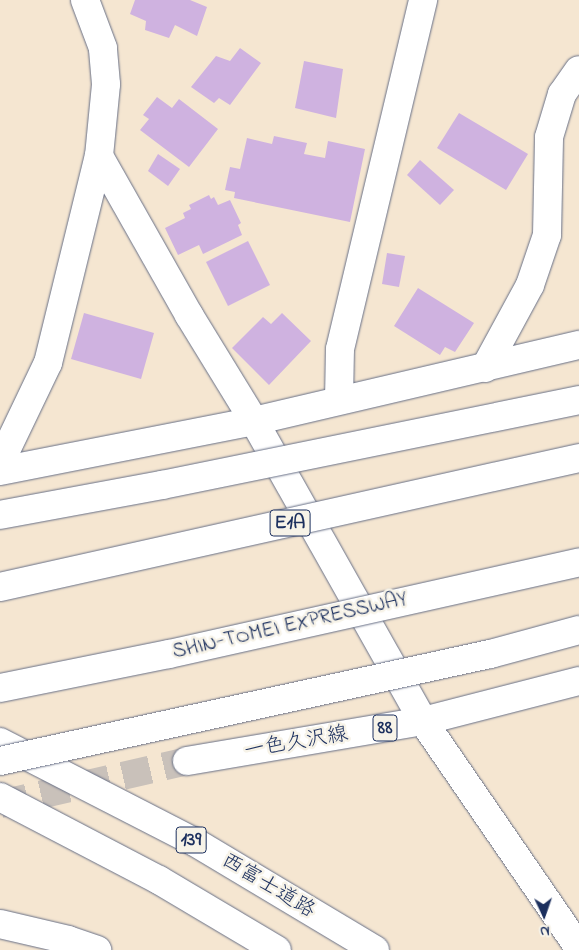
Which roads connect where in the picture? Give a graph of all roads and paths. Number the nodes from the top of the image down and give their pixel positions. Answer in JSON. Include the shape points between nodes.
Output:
{"nodes":[{"id":1,"x":85,"y":0,"type":"edge"},
{"id":2,"x":423,"y":0,"type":"edge"},
{"id":3,"x":579,"y":70,"type":"edge"},
{"id":4,"x":99,"y":156,"type":"junction"},
{"id":5,"x":579,"y":345,"type":"edge"},
{"id":6,"x":485,"y":368,"type":"junction"},
{"id":7,"x":339,"y":400,"type":"junction"},
{"id":8,"x":579,"y":400,"type":"edge"},
{"id":9,"x":254,"y":421,"type":"junction"},
{"id":10,"x":579,"y":458,"type":"edge"},
{"id":11,"x":0,"y":463,"type":"edge"},
{"id":12,"x":0,"y":471,"type":"edge"},
{"id":13,"x":0,"y":515,"type":"edge"},
{"id":14,"x":579,"y":562,"type":"edge"},
{"id":15,"x":0,"y":587,"type":"edge"},
{"id":16,"x":579,"y":630,"type":"edge"},
{"id":17,"x":579,"y":681,"type":"edge"},
{"id":18,"x":0,"y":688,"type":"edge"},
{"id":19,"x":424,"y":721,"type":"junction"},
{"id":20,"x":0,"y":742,"type":"edge"},
{"id":21,"x":0,"y":761,"type":"edge"},
{"id":22,"x":187,"y":761,"type":"tunnel mouth"},
{"id":23,"x":0,"y":796,"type":"edge"},
{"id":24,"x":0,"y":924,"type":"edge"},
{"id":25,"x":579,"y":948,"type":"edge"},
{"id":26,"x":97,"y":950,"type":"edge"},
{"id":27,"x":277,"y":950,"type":"edge"},
{"id":28,"x":375,"y":950,"type":"edge"}],
"edges":[{"from":1,"to":4,"type":"main road","via":[[103,48],[106,84]]},
{"from":2,"to":7,"type":"main road","via":[[340,349]]},
{"from":3,"to":6,"type":"main road","via":[[562,94],[549,137],[547,235],[530,285]]},
{"from":4,"to":9,"type":"main road","via":[[189,315]]},
{"from":4,"to":11,"type":"main road","via":[[48,363]]},
{"from":5,"to":6,"type":"main road"},
{"from":6,"to":7,"type":"main road"},
{"from":7,"to":9,"type":"main road"},
{"from":8,"to":13,"type":"main road","bridge":true},
{"from":9,"to":12,"type":"main road"},
{"from":9,"to":19,"type":"main road"},
{"from":10,"to":15,"type":"main road","number":"E1A","bridge":true},
{"from":14,"to":18,"type":"main road","name":"SHIN-TOMEI EXPRESSWAY","bridge":true,"via":[[169,654]]},
{"from":16,"to":21,"type":"main road","bridge":true,"via":[[490,654]]},
{"from":17,"to":19,"type":"main road","name":"一色久沢線","number":"88"},
{"from":19,"to":22,"type":"main road","name":"一色久沢線","number":"88"},
{"from":19,"to":25,"type":"main road"},
{"from":20,"to":28,"type":"main road","name":"西富士道路","number":"139","via":[[193,842]]},
{"from":23,"to":27,"type":"main road","number":"139","via":[[159,880]]},
{"from":24,"to":26,"type":"main road"}]}
